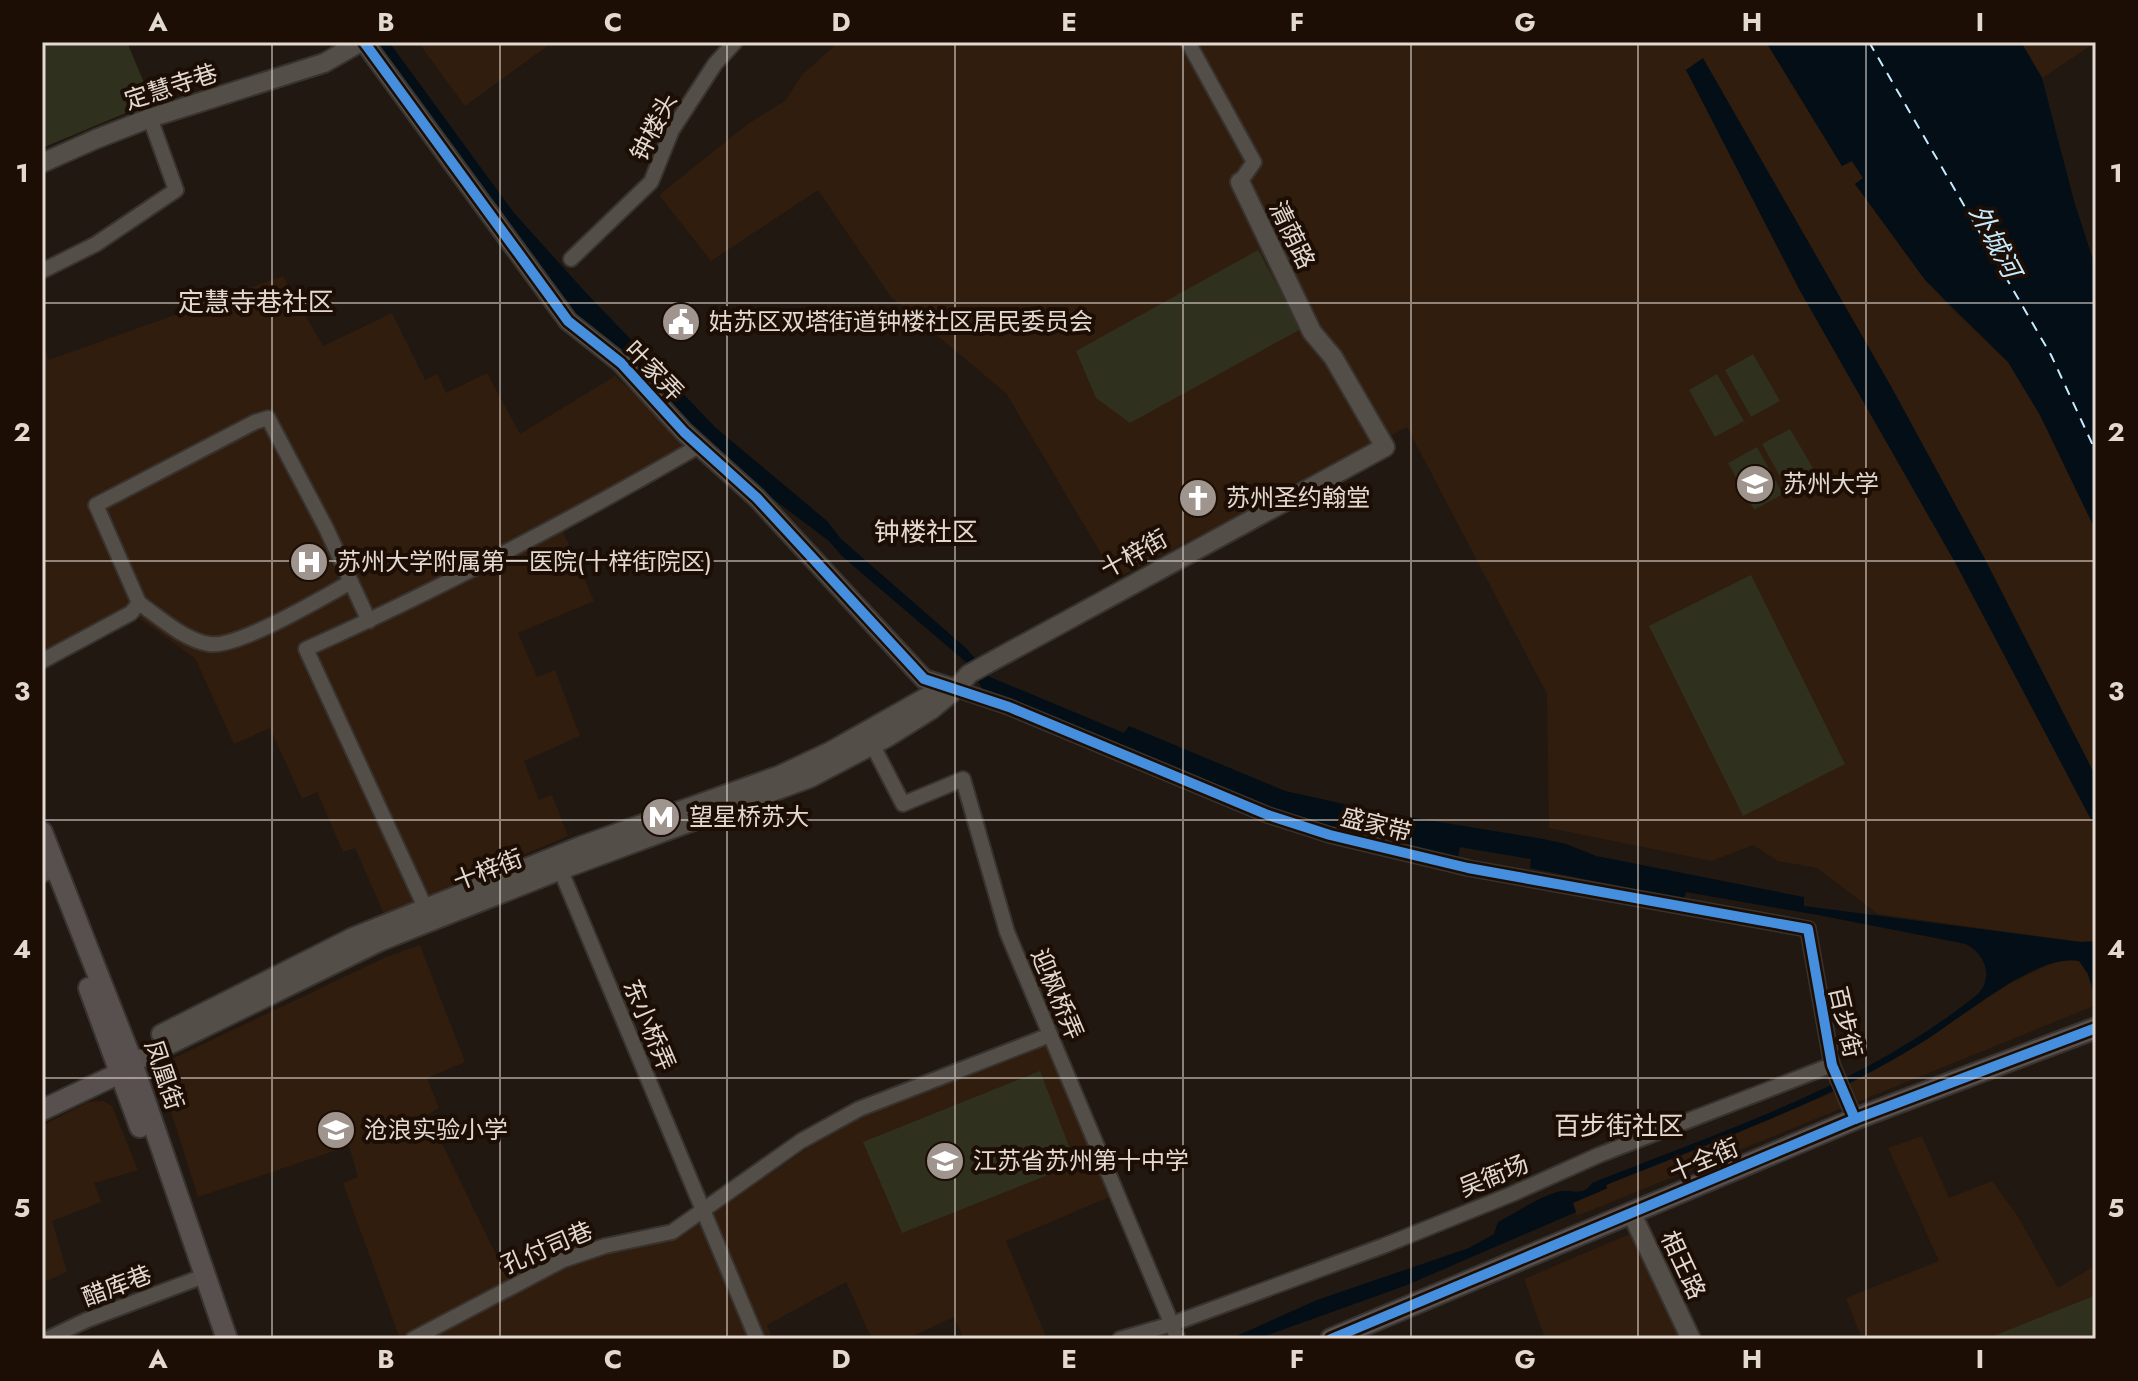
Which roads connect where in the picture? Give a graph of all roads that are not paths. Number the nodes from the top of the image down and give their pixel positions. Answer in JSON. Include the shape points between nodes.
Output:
{"nodes":[{"id":1,"x":362,"y":42,"type":"edge"},
{"id":2,"x":735,"y":42,"type":"edge"},
{"id":3,"x":1188,"y":42,"type":"edge"},
{"id":4,"x":150,"y":118,"type":"junction"},
{"id":5,"x":42,"y":163,"type":"edge"},
{"id":6,"x":1240,"y":182,"type":"joint"},
{"id":7,"x":571,"y":259,"type":"dead end"},
{"id":8,"x":42,"y":271,"type":"edge"},
{"id":9,"x":699,"y":446,"type":"junction"},
{"id":10,"x":1385,"y":447,"type":"joint"},
{"id":11,"x":351,"y":582,"type":"junction"},
{"id":12,"x":139,"y":603,"type":"junction"},
{"id":13,"x":369,"y":621,"type":"junction"},
{"id":14,"x":42,"y":661,"type":"edge"},
{"id":15,"x":956,"y":689,"type":"junction"},
{"id":16,"x":873,"y":746,"type":"junction"},
{"id":17,"x":42,"y":832,"type":"edge"},
{"id":18,"x":558,"y":863,"type":"junction"},
{"id":19,"x":44,"y":870,"type":"edge"},
{"id":20,"x":428,"y":914,"type":"junction"},
{"id":21,"x":1808,"y":929,"type":"joint"},
{"id":22,"x":2096,"y":1028,"type":"edge"},
{"id":23,"x":1050,"y":1035,"type":"junction"},
{"id":24,"x":124,"y":1062,"type":"junction"},
{"id":25,"x":1836,"y":1071,"type":"junction"},
{"id":26,"x":42,"y":1095,"type":"edge"},
{"id":27,"x":42,"y":1110,"type":"edge"},
{"id":28,"x":1855,"y":1119,"type":"junction"},
{"id":29,"x":703,"y":1210,"type":"junction"},
{"id":30,"x":1631,"y":1212,"type":"junction"},
{"id":31,"x":200,"y":1278,"type":"junction"},
{"id":32,"x":1172,"y":1324,"type":"junction"},
{"id":33,"x":47,"y":1339,"type":"edge"},
{"id":34,"x":217,"y":1339,"type":"edge"},
{"id":35,"x":227,"y":1339,"type":"edge"},
{"id":36,"x":413,"y":1339,"type":"edge"},
{"id":37,"x":757,"y":1339,"type":"edge"},
{"id":38,"x":1120,"y":1339,"type":"edge"},
{"id":39,"x":1178,"y":1339,"type":"edge"},
{"id":40,"x":1331,"y":1339,"type":"edge"},
{"id":41,"x":1691,"y":1339,"type":"edge"}],
"edges":[{"from":1,"to":4,"type":"street","name":"定慧寺巷","via":[[324,63]]},
{"from":1,"to":9,"type":"street","name":"叶家弄","via":[[568,321],[621,363]]},
{"from":2,"to":7,"type":"street","name":"钟楼头","via":[[672,130],[651,182]]},
{"from":3,"to":6,"type":"street","name":"清荫路","via":[[1254,162]]},
{"from":4,"to":5,"type":"street","name":"定慧寺巷"},
{"from":4,"to":8,"type":"street","via":[[176,190],[96,244]]},
{"from":6,"to":10,"type":"street","name":"清荫路","via":[[1312,332],[1333,357]]},
{"from":9,"to":13,"type":"street","via":[[589,510]]},
{"from":9,"to":15,"type":"street","name":"叶家弄","via":[[757,498],[924,679]]},
{"from":10,"to":15,"type":"street","name":"十梓街","via":[[969,674]]},
{"from":11,"to":12,"type":"street","via":[[244,637],[210,645]]},
{"from":11,"to":12,"type":"street","via":[[268,418],[96,505]]},
{"from":11,"to":13,"type":"street"},
{"from":12,"to":14,"type":"street","via":[[131,613]]},
{"from":13,"to":20,"type":"street","via":[[306,649]]},
{"from":15,"to":16,"type":"street","name":"十梓街"},
{"from":15,"to":18,"type":"street","name":"十梓街","via":[[937,691],[780,775]]},
{"from":15,"to":21,"type":"street","name":"盛家带","via":[[1330,835],[1468,868]]},
{"from":16,"to":18,"type":"street","name":"十梓街","via":[[773,793]]},
{"from":16,"to":23,"type":"street","name":"迎枫桥弄","via":[[903,804],[963,779],[1007,932]]},
{"from":17,"to":24,"type":"main road","name":"凤凰街"},
{"from":18,"to":20,"type":"street","name":"十梓街"},
{"from":18,"to":29,"type":"street","name":"东小桥弄"},
{"from":19,"to":24,"type":"main road","name":"凤凰街"},
{"from":20,"to":24,"type":"street","name":"十梓街","via":[[353,937]]},
{"from":21,"to":25,"type":"street","name":"百步街"},
{"from":22,"to":28,"type":"main road","name":"十全街"},
{"from":23,"to":29,"type":"street","name":"孔付司巷","via":[[859,1109],[801,1141]]},
{"from":23,"to":32,"type":"street","name":"迎枫桥弄"},
{"from":24,"to":26,"type":"main road","name":"十梓街"},
{"from":24,"to":27,"type":"main road","name":"十梓街"},
{"from":24,"to":31,"type":"main road","name":"凤凰街"},
{"from":25,"to":28,"type":"street","name":"百步街"},
{"from":25,"to":32,"type":"street","name":"吴衙场","via":[[1599,1155],[1383,1246]]},
{"from":28,"to":30,"type":"main road","name":"十全街"},
{"from":29,"to":36,"type":"street","name":"孔付司巷","via":[[672,1232],[563,1260]]},
{"from":29,"to":37,"type":"street","name":"东小桥弄"},
{"from":30,"to":40,"type":"main road","name":"十全街"},
{"from":30,"to":41,"type":"street","name":"相王路"},
{"from":31,"to":33,"type":"street","name":"醋库巷"},
{"from":31,"to":34,"type":"main road","name":"凤凰街"},
{"from":31,"to":35,"type":"main road","name":"凤凰街"},
{"from":32,"to":38,"type":"street","name":"吴衙场"},
{"from":32,"to":39,"type":"street","name":"迎枫桥弄"}]}
